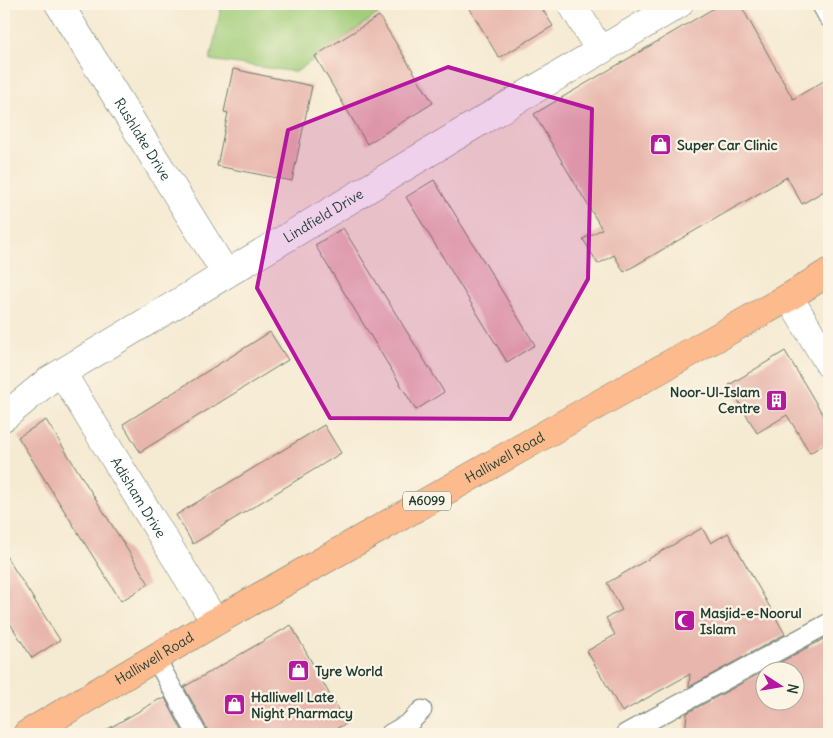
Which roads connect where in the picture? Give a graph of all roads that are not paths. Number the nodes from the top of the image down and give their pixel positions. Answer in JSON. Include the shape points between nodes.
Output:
{"nodes":[{"id":1,"x":59,"y":4,"type":"edge"},
{"id":2,"x":572,"y":4,"type":"edge"},
{"id":3,"x":679,"y":4,"type":"edge"},
{"id":4,"x":821,"y":4,"type":"edge"},
{"id":5,"x":829,"y":18,"type":"edge"},
{"id":6,"x":600,"y":51,"type":"junction"},
{"id":7,"x":829,"y":272,"type":"edge"},
{"id":8,"x":226,"y":274,"type":"junction"},
{"id":9,"x":789,"y":297,"type":"junction"},
{"id":10,"x":829,"y":364,"type":"edge"},
{"id":11,"x":62,"y":373,"type":"junction"},
{"id":12,"x":4,"y":417,"type":"edge"},
{"id":13,"x":214,"y":622,"type":"junction"},
{"id":14,"x":829,"y":623,"type":"edge"},
{"id":15,"x":155,"y":657,"type":"junction"},
{"id":16,"x":416,"y":716,"type":"dead end"},
{"id":17,"x":27,"y":734,"type":"edge"},
{"id":18,"x":197,"y":734,"type":"edge"},
{"id":19,"x":390,"y":734,"type":"edge"},
{"id":20,"x":625,"y":734,"type":"edge"}],
"edges":[{"from":1,"to":8,"type":"street","name":"Rushlake Drive"},
{"from":2,"to":6,"type":"street"},
{"from":3,"to":6,"type":"street","name":"Lindfield Drive"},
{"from":4,"to":5,"type":"lane"},
{"from":6,"to":8,"type":"street","name":"Lindfield Drive"},
{"from":7,"to":9,"type":"main road","name":"Halliwell Road","number":"A6099"},
{"from":8,"to":11,"type":"street","name":"Lindfield Drive"},
{"from":9,"to":10,"type":"street"},
{"from":9,"to":13,"type":"main road","name":"Halliwell Road","number":"A6099"},
{"from":11,"to":12,"type":"street","name":"Lindfield Drive"},
{"from":11,"to":13,"type":"street","name":"Adisham Drive"},
{"from":13,"to":15,"type":"main road","name":"Halliwell Road","number":"A6099"},
{"from":14,"to":20,"type":"lane"},
{"from":15,"to":17,"type":"main road","name":"Halliwell Road","number":"A6099"},
{"from":15,"to":18,"type":"lane"},
{"from":16,"to":19,"type":"lane"}]}
